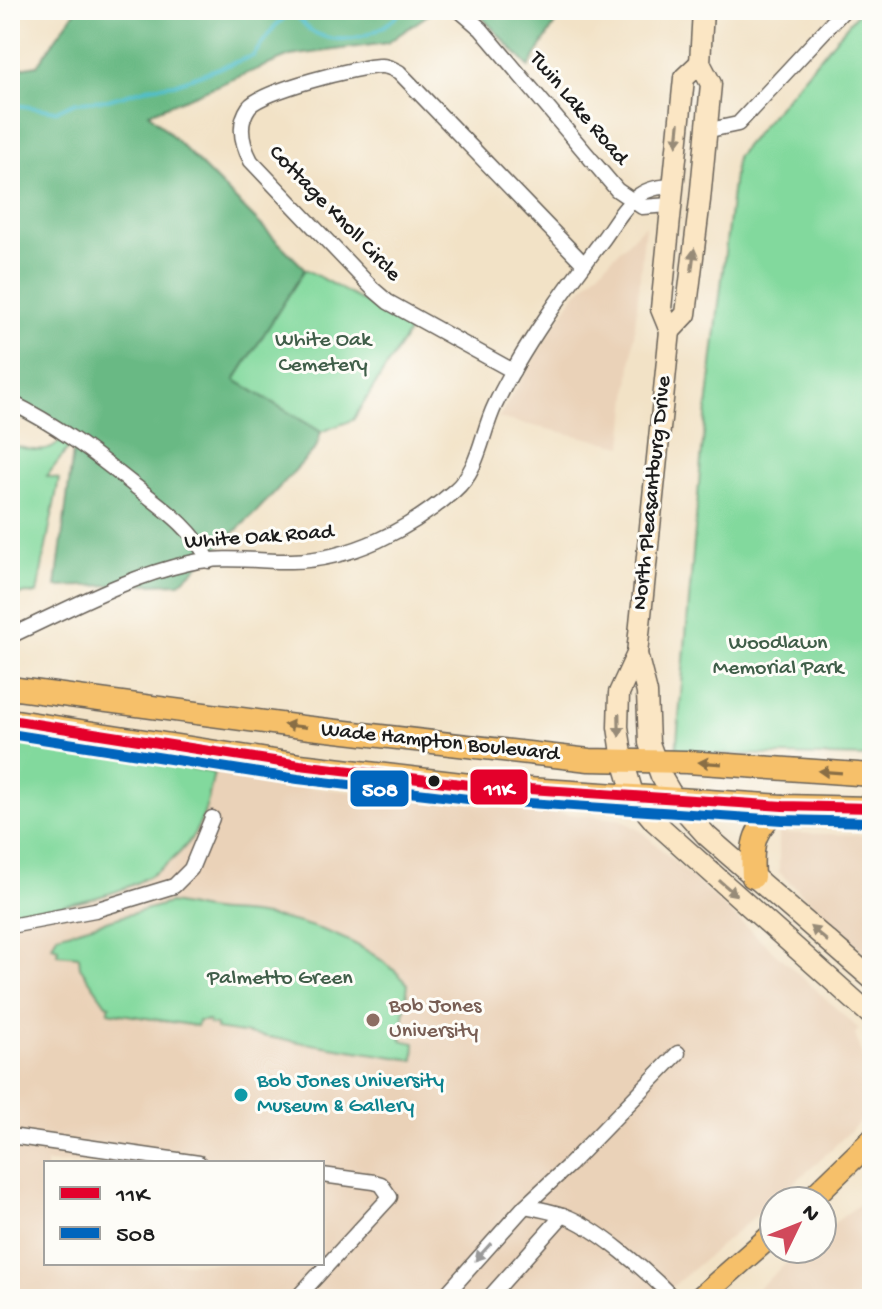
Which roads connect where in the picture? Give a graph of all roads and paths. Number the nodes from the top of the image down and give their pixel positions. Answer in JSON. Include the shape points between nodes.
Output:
{"nodes":[{"id":1,"x":459,"y":10,"type":"edge"},
{"id":2,"x":703,"y":10,"type":"edge"},
{"id":3,"x":844,"y":10,"type":"edge"},
{"id":4,"x":700,"y":63,"type":"junction"},
{"id":5,"x":705,"y":131,"type":"junction"},
{"id":6,"x":671,"y":196,"type":"junction"},
{"id":7,"x":631,"y":202,"type":"junction"},
{"id":8,"x":584,"y":264,"type":"junction"},
{"id":9,"x":670,"y":331,"type":"junction"},
{"id":10,"x":513,"y":371,"type":"junction"},
{"id":11,"x":10,"y":402,"type":"edge"},
{"id":12,"x":209,"y":561,"type":"junction"},
{"id":13,"x":10,"y":636,"type":"edge"},
{"id":14,"x":637,"y":654,"type":"junction"},
{"id":15,"x":14,"y":688,"type":"edge"},
{"id":16,"x":13,"y":720,"type":"edge"},
{"id":17,"x":414,"y":740,"type":"junction"},
{"id":18,"x":550,"y":755,"type":"junction"},
{"id":19,"x":623,"y":760,"type":"junction"},
{"id":20,"x":654,"y":761,"type":"junction"},
{"id":21,"x":872,"y":775,"type":"edge"},
{"id":22,"x":410,"y":778,"type":"junction"},
{"id":23,"x":548,"y":790,"type":"junction"},
{"id":24,"x":634,"y":797,"type":"junction"},
{"id":25,"x":675,"y":800,"type":"junction"},
{"id":26,"x":783,"y":806,"type":"junction"},
{"id":27,"x":872,"y":808,"type":"edge"},
{"id":28,"x":212,"y":818,"type":"dead end"},
{"id":29,"x":753,"y":877,"type":"junction"},
{"id":30,"x":10,"y":926,"type":"edge"},
{"id":31,"x":872,"y":979,"type":"edge"},
{"id":32,"x":872,"y":1016,"type":"edge"},
{"id":33,"x":678,"y":1053,"type":"dead end"},
{"id":34,"x":10,"y":1136,"type":"edge"},
{"id":35,"x":870,"y":1145,"type":"edge"},
{"id":36,"x":185,"y":1161,"type":"edge"},
{"id":37,"x":324,"y":1175,"type":"edge"},
{"id":38,"x":826,"y":1185,"type":"edge"},
{"id":39,"x":525,"y":1206,"type":"junction"},
{"id":40,"x":563,"y":1215,"type":"junction"},
{"id":41,"x":758,"y":1247,"type":"edge"},
{"id":42,"x":296,"y":1299,"type":"edge"},
{"id":43,"x":442,"y":1299,"type":"edge"},
{"id":44,"x":488,"y":1299,"type":"edge"},
{"id":45,"x":674,"y":1299,"type":"edge"},
{"id":46,"x":699,"y":1299,"type":"edge"}],
"edges":[{"from":1,"to":7,"type":"street","name":"Twin Lake Road"},
{"from":2,"to":4,"type":"main road","name":"North Pleasantburg Drive"},
{"from":3,"to":5,"type":"street","via":[[738,124]]},
{"from":4,"to":5,"type":"main road","name":"North Pleasantburg Drive","via":[[711,84]]},
{"from":4,"to":6,"type":"main road","name":"North Pleasantburg Drive","one_way":true,"via":[[684,78]]},
{"from":9,"to":5,"type":"main road","name":"North Pleasantburg Drive","one_way":true,"via":[[686,314]]},
{"from":6,"to":7,"type":"street","name":"White Oak Road","via":[[654,187]]},
{"from":6,"to":9,"type":"main road","name":"North Pleasantburg Drive","via":[[661,309]]},
{"from":7,"to":8,"type":"street","name":"White Oak Road"},
{"from":8,"to":10,"type":"street","name":"White Oak Road"},
{"from":8,"to":10,"type":"street","name":"Cottage Knoll Circle","via":[[391,68],[357,68],[263,96],[249,108],[241,133],[251,161],[374,290]]},
{"from":9,"to":14,"type":"main road","name":"North Pleasantburg Drive"},
{"from":10,"to":12,"type":"street","name":"White Oak Road","via":[[471,472],[425,512],[382,538],[324,560]]},
{"from":11,"to":12,"type":"street","via":[[47,420],[173,516],[201,544]]},
{"from":12,"to":13,"type":"street","name":"White Oak Road","via":[[137,580]]},
{"from":14,"to":19,"type":"main road","name":"North Pleasantburg Drive","one_way":true,"via":[[619,693]]},
{"from":14,"to":20,"type":"main road","name":"North Pleasantburg Drive"},
{"from":15,"to":16,"type":"main road"},
{"from":17,"to":15,"type":"main road","name":"Wade Hampton Boulevard","one_way":true},
{"from":16,"to":22,"type":"main road","name":"Wade Hampton Boulevard"},
{"from":17,"to":18,"type":"main road","name":"Wade Hampton Boulevard"},
{"from":17,"to":22,"type":"main road"},
{"from":18,"to":19,"type":"main road","name":"Wade Hampton Boulevard"},
{"from":18,"to":23,"type":"main road"},
{"from":19,"to":20,"type":"main road","name":"Wade Hampton Boulevard"},
{"from":19,"to":24,"type":"main road","name":"North Pleasantburg Drive"},
{"from":21,"to":20,"type":"main road","name":"Wade Hampton Boulevard","one_way":true},
{"from":20,"to":25,"type":"main road","name":"North Pleasantburg Drive"},
{"from":22,"to":23,"type":"main road","name":"Wade Hampton Boulevard"},
{"from":23,"to":24,"type":"main road","name":"Wade Hampton Boulevard"},
{"from":24,"to":25,"type":"main road","name":"Wade Hampton Boulevard"},
{"from":24,"to":32,"type":"main road","name":"North Pleasantburg Drive","one_way":true,"via":[[693,858]]},
{"from":25,"to":26,"type":"main road","name":"Wade Hampton Boulevard"},
{"from":25,"to":29,"type":"main road","name":"North Pleasantburg Drive"},
{"from":26,"to":27,"type":"main road","name":"Wade Hampton Boulevard"},
{"from":26,"to":29,"type":"main road","via":[[767,817],[753,839]]},
{"from":28,"to":30,"type":"street","via":[[191,869],[174,886],[95,910]]},
{"from":31,"to":29,"type":"main road","name":"North Pleasantburg Drive","one_way":true},
{"from":33,"to":39,"type":"street"},
{"from":34,"to":36,"type":"street"},
{"from":35,"to":38,"type":"main road"},
{"from":37,"to":42,"type":"street","via":[[374,1182],[390,1197]]},
{"from":39,"to":40,"type":"street"},
{"from":39,"to":43,"type":"street","one_way":true},
{"from":40,"to":44,"type":"street"},
{"from":40,"to":45,"type":"street","via":[[612,1245]]},
{"from":41,"to":46,"type":"main road"}]}
